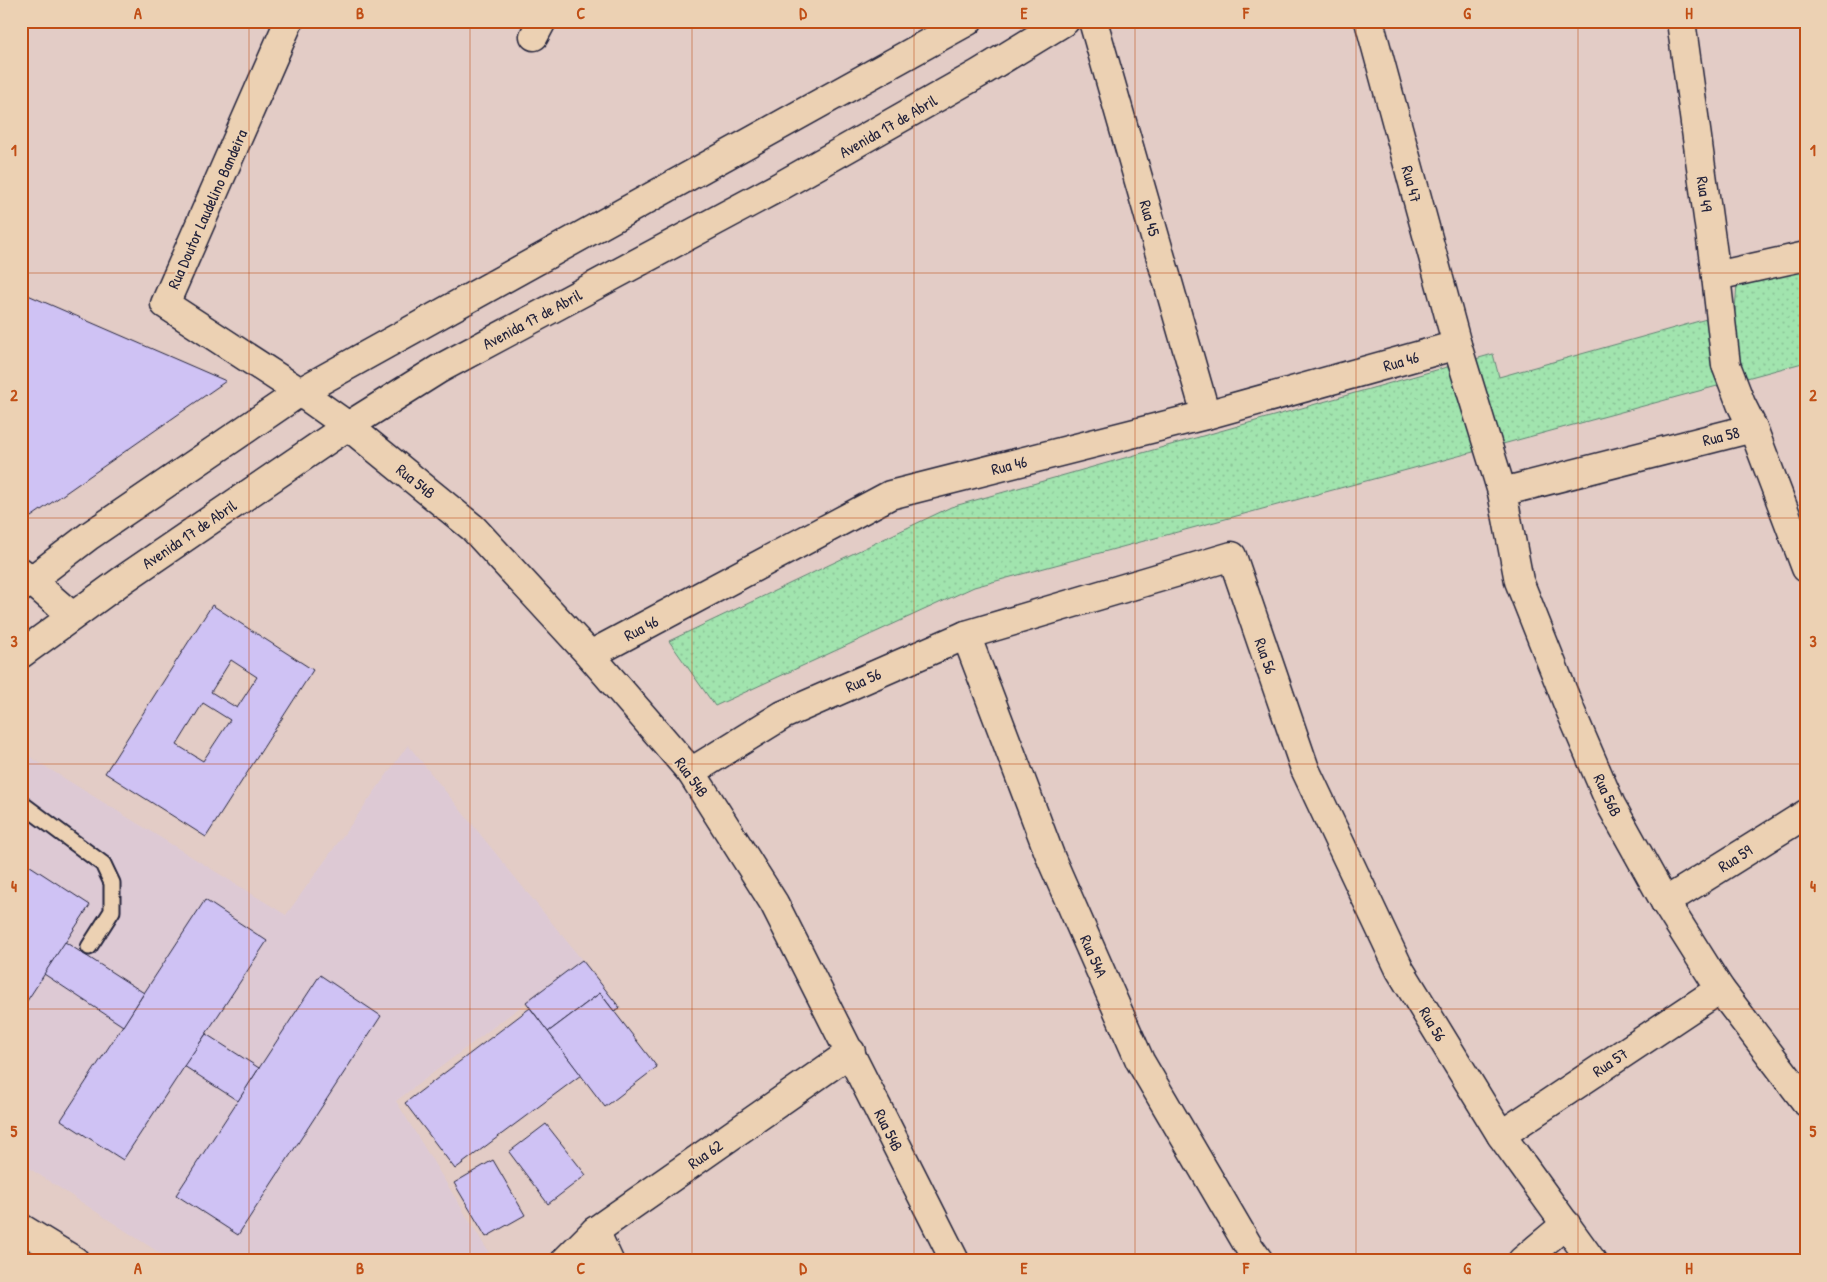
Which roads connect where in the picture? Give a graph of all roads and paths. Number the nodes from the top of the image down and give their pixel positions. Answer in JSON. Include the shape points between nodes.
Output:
{"nodes":[{"id":1,"x":290,"y":21,"type":"edge"},
{"id":2,"x":968,"y":21,"type":"edge"},
{"id":3,"x":1065,"y":21,"type":"edge"},
{"id":4,"x":1093,"y":21,"type":"edge"},
{"id":5,"x":1369,"y":21,"type":"edge"},
{"id":6,"x":1681,"y":21,"type":"edge"},
{"id":7,"x":1806,"y":256,"type":"edge"},
{"id":8,"x":1716,"y":276,"type":"junction"},
{"id":9,"x":1457,"y":345,"type":"junction"},
{"id":10,"x":300,"y":392,"type":"junction"},
{"id":11,"x":1206,"y":415,"type":"junction"},
{"id":12,"x":348,"y":426,"type":"junction"},
{"id":13,"x":1753,"y":428,"type":"junction"},
{"id":14,"x":1502,"y":492,"type":"junction"},
{"id":15,"x":1806,"y":568,"type":"edge"},
{"id":16,"x":25,"y":580,"type":"edge"},
{"id":17,"x":72,"y":616,"type":"junction"},
{"id":18,"x":966,"y":635,"type":"junction"},
{"id":19,"x":21,"y":654,"type":"edge"},
{"id":20,"x":590,"y":655,"type":"junction"},
{"id":21,"x":691,"y":772,"type":"junction"},
{"id":22,"x":21,"y":803,"type":"edge"},
{"id":23,"x":1806,"y":814,"type":"edge"},
{"id":24,"x":1665,"y":902,"type":"junction"},
{"id":25,"x":89,"y":947,"type":"dead end"},
{"id":26,"x":1720,"y":989,"type":"junction"},
{"id":27,"x":850,"y":1052,"type":"junction"},
{"id":28,"x":1806,"y":1102,"type":"edge"},
{"id":29,"x":1501,"y":1135,"type":"junction"},
{"id":30,"x":1566,"y":1224,"type":"junction"},
{"id":31,"x":596,"y":1231,"type":"junction"},
{"id":32,"x":24,"y":1234,"type":"edge"},
{"id":33,"x":75,"y":1261,"type":"edge"},
{"id":34,"x":564,"y":1261,"type":"edge"},
{"id":35,"x":609,"y":1261,"type":"edge"},
{"id":36,"x":955,"y":1261,"type":"edge"},
{"id":37,"x":1258,"y":1261,"type":"edge"},
{"id":38,"x":1522,"y":1261,"type":"edge"},
{"id":39,"x":1592,"y":1261,"type":"edge"}],
"edges":[{"from":1,"to":10,"type":"street","name":"Rua Doutor Laudelino Bandeira","via":[[165,304]]},
{"from":2,"to":10,"type":"street"},
{"from":3,"to":12,"type":"street","name":"Avenida 17 de Abril","via":[[777,188],[439,369]]},
{"from":4,"to":11,"type":"street","name":"Rua 45"},
{"from":5,"to":9,"type":"street","name":"Rua 47"},
{"from":6,"to":8,"type":"street","name":"Rua 49"},
{"from":7,"to":8,"type":"street"},
{"from":8,"to":13,"type":"street","name":"Rua 49","via":[[1726,364]]},
{"from":9,"to":11,"type":"street","name":"Rua 46"},
{"from":9,"to":14,"type":"street","name":"Rua 47"},
{"from":10,"to":12,"type":"street","name":"Rua 54B"},
{"from":10,"to":16,"type":"street"},
{"from":11,"to":20,"type":"street","name":"Rua 46","via":[[890,495]]},
{"from":12,"to":17,"type":"street","name":"Avenida 17 de Abril"},
{"from":12,"to":20,"type":"street","name":"Rua 54B","via":[[472,528]]},
{"from":13,"to":14,"type":"street","name":"Rua 58"},
{"from":13,"to":15,"type":"street","name":"Rua 58"},
{"from":14,"to":24,"type":"street","name":"Rua 56B","via":[[1519,581],[1567,704],[1611,805]]},
{"from":16,"to":17,"type":"street"},
{"from":17,"to":19,"type":"street","name":"Avenida 17 de Abril"},
{"from":18,"to":21,"type":"street","name":"Rua 56","via":[[783,715]]},
{"from":18,"to":29,"type":"street","name":"Rua 56","via":[[1232,556],[1305,769],[1400,970]]},
{"from":18,"to":37,"type":"street","name":"Rua 54A","via":[[1052,861],[1140,1061]]},
{"from":20,"to":21,"type":"street","name":"Rua 54B"},
{"from":21,"to":27,"type":"street","name":"Rua 54B","via":[[774,903]]},
{"from":22,"to":25,"type":"lane","via":[[103,864],[112,883],[112,911]]},
{"from":23,"to":24,"type":"street","name":"Rua 59"},
{"from":24,"to":26,"type":"street","name":"Rua 56B"},
{"from":26,"to":28,"type":"street","name":"Rua 56B"},
{"from":26,"to":29,"type":"street","name":"Rua 57"},
{"from":27,"to":31,"type":"street","name":"Rua 62"},
{"from":27,"to":36,"type":"street","name":"Rua 54B"},
{"from":29,"to":30,"type":"street","name":"Rua 56"},
{"from":30,"to":38,"type":"street"},
{"from":30,"to":39,"type":"street","name":"Rua 56"},
{"from":31,"to":34,"type":"street","name":"Rua 62"},
{"from":31,"to":35,"type":"street"},
{"from":32,"to":33,"type":"street"}]}
